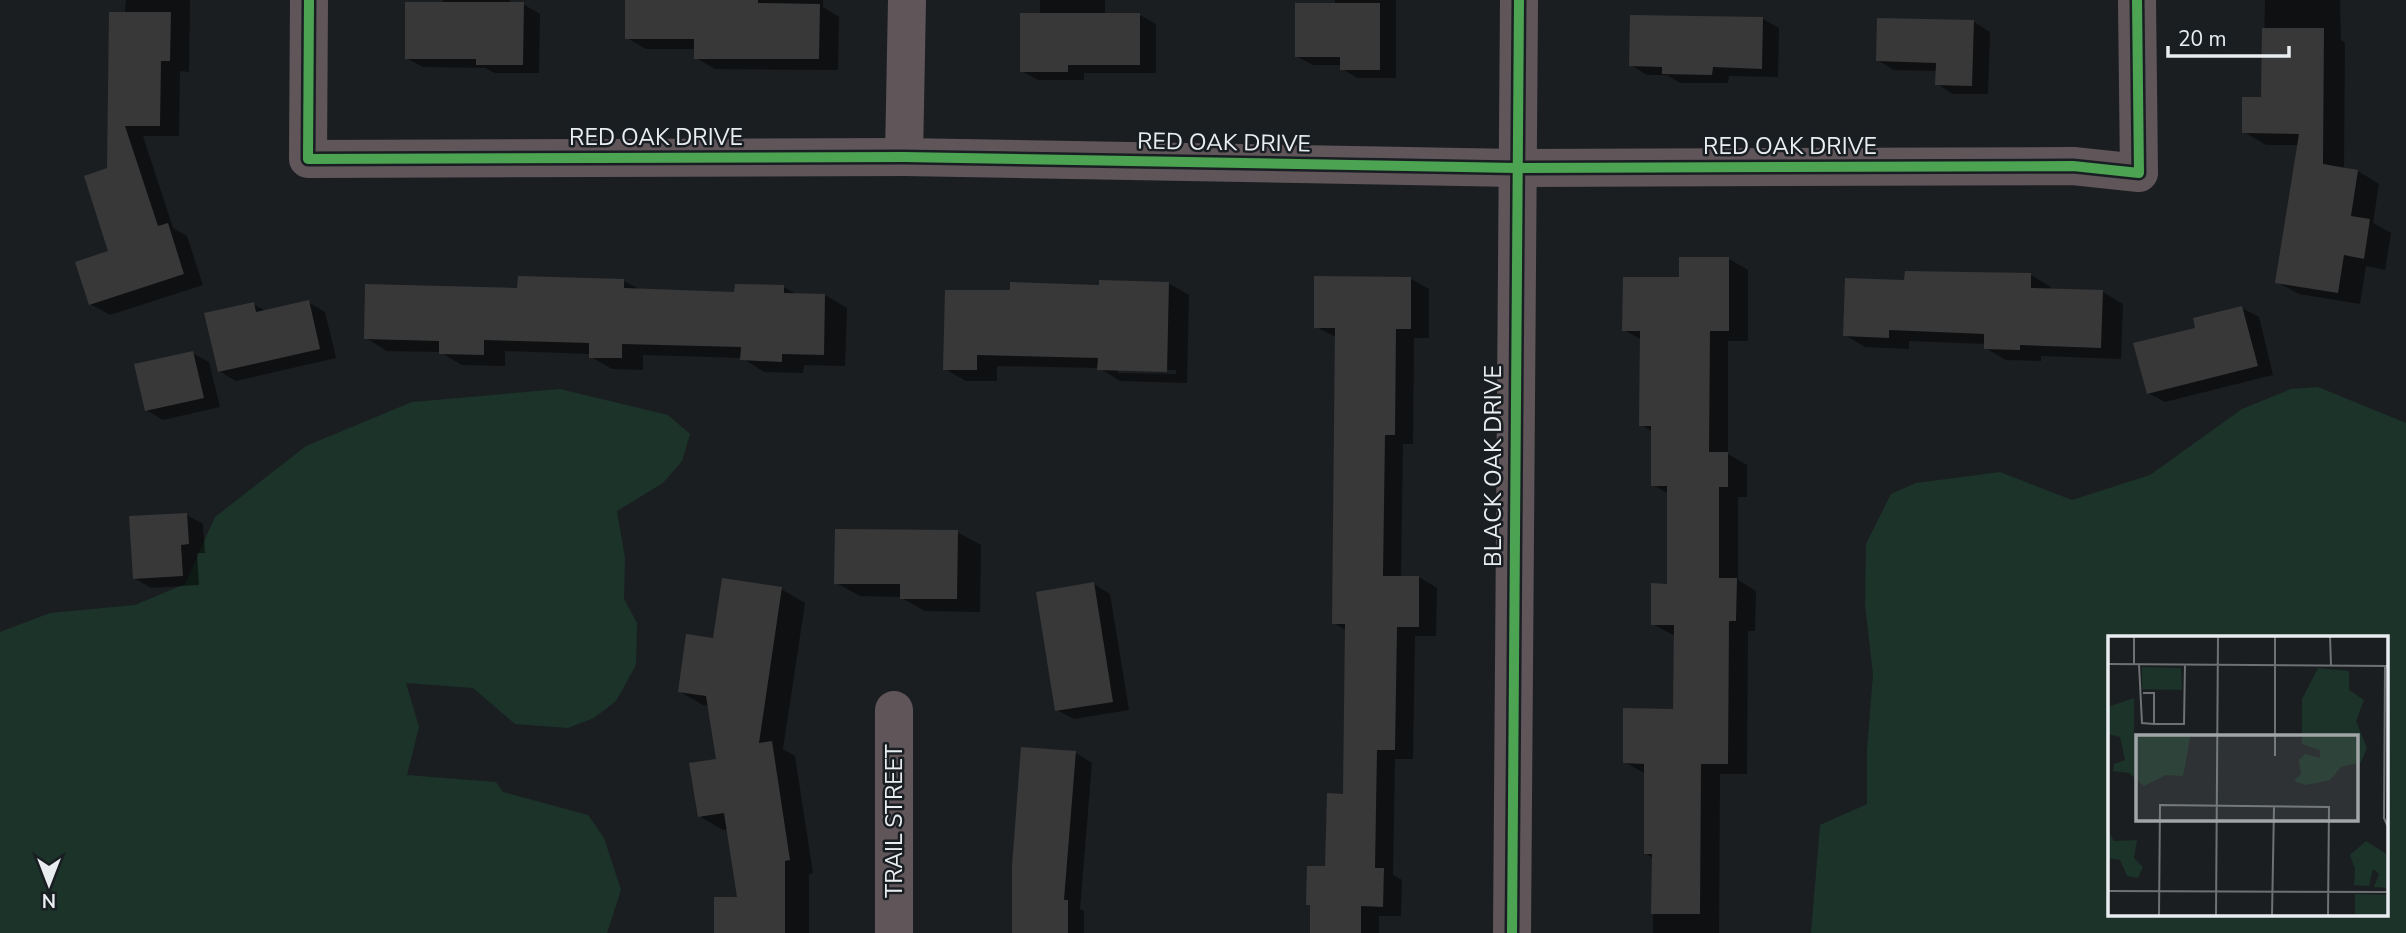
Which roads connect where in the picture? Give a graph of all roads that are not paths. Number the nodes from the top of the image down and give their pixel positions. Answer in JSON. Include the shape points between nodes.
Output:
{"nodes":[{"id":1,"x":309,"y":0,"type":"edge"},
{"id":2,"x":907,"y":0,"type":"edge"},
{"id":3,"x":1519,"y":0,"type":"edge"},
{"id":4,"x":2137,"y":0,"type":"edge"},
{"id":5,"x":904,"y":157,"type":"junction"},
{"id":6,"x":1516,"y":168,"type":"junction"},
{"id":7,"x":894,"y":710,"type":"dead end"},
{"id":8,"x":894,"y":933,"type":"edge"},
{"id":9,"x":1512,"y":933,"type":"edge"}],
"edges":[{"from":1,"to":5,"type":"street","name":"RED OAK DRIVE","via":[[308,159]]},
{"from":2,"to":5,"type":"street"},
{"from":3,"to":6,"type":"street","name":"BLACK OAK DRIVE"},
{"from":4,"to":6,"type":"street","name":"RED OAK DRIVE","via":[[2138,173],[2073,166]]},
{"from":5,"to":6,"type":"street","name":"RED OAK DRIVE"},
{"from":6,"to":9,"type":"street","name":"BLACK OAK DRIVE"},
{"from":7,"to":8,"type":"street","name":"TRAIL STREET"}]}
